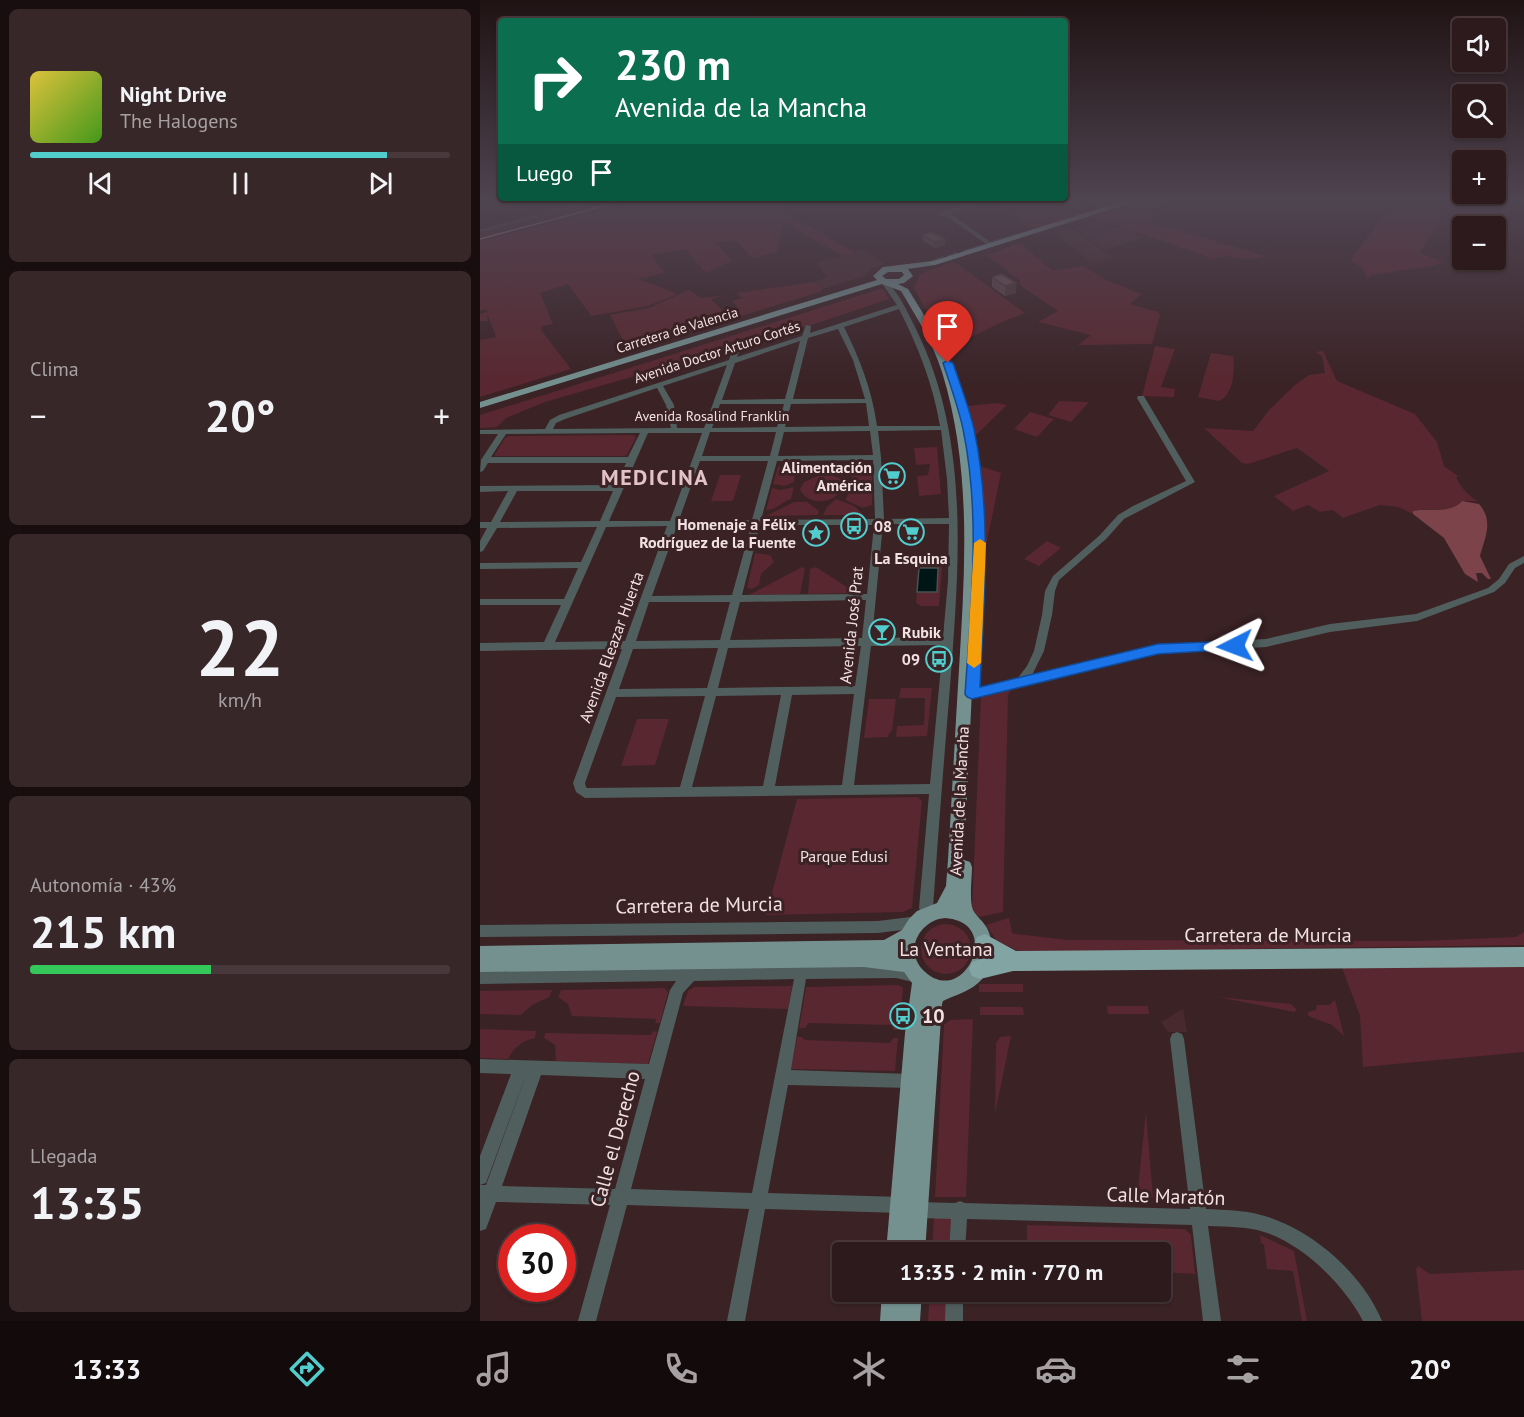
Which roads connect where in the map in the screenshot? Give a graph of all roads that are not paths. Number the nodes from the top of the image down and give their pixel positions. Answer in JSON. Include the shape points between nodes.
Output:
{"nodes":[{"id":1,"x":930,"y":264,"type":"edge"},
{"id":2,"x":931,"y":264,"type":"edge"},
{"id":3,"x":894,"y":268,"type":"junction"},
{"id":4,"x":882,"y":280,"type":"junction"},
{"id":5,"x":907,"y":282,"type":"junction"},
{"id":6,"x":900,"y":306,"type":"junction"},
{"id":7,"x":808,"y":326,"type":"dead end"},
{"id":8,"x":840,"y":326,"type":"junction"},
{"id":9,"x":806,"y":337,"type":"junction"},
{"id":10,"x":737,"y":346,"type":"dead end"},
{"id":11,"x":731,"y":361,"type":"junction"},
{"id":12,"x":659,"y":385,"type":"junction"},
{"id":13,"x":1141,"y":398,"type":"dead end"},
{"id":14,"x":870,"y":401,"type":"junction"},
{"id":15,"x":717,"y":402,"type":"junction"},
{"id":16,"x":788,"y":402,"type":"junction"},
{"id":17,"x":480,"y":403,"type":"edge"},
{"id":18,"x":674,"y":427,"type":"dead end"},
{"id":19,"x":945,"y":428,"type":"junction"},
{"id":20,"x":781,"y":429,"type":"junction"},
{"id":21,"x":873,"y":429,"type":"junction"},
{"id":22,"x":645,"y":430,"type":"junction"},
{"id":23,"x":707,"y":430,"type":"junction"},
{"id":24,"x":504,"y":431,"type":"junction"},
{"id":25,"x":548,"y":431,"type":"junction"},
{"id":26,"x":480,"y":432,"type":"edge"},
{"id":27,"x":877,"y":457,"type":"junction"},
{"id":28,"x":773,"y":458,"type":"junction"},
{"id":29,"x":697,"y":459,"type":"junction"},
{"id":30,"x":632,"y":460,"type":"junction"},
{"id":31,"x":483,"y":465,"type":"edge"},
{"id":32,"x":619,"y":488,"type":"junction"},
{"id":33,"x":480,"y":489,"type":"edge"},
{"id":34,"x":514,"y":489,"type":"junction"},
{"id":35,"x":954,"y":521,"type":"junction"},
{"id":36,"x":879,"y":522,"type":"junction"},
{"id":37,"x":673,"y":523,"type":"junction"},
{"id":38,"x":756,"y":523,"type":"junction"},
{"id":39,"x":603,"y":524,"type":"junction"},
{"id":40,"x":480,"y":525,"type":"edge"},
{"id":41,"x":493,"y":525,"type":"junction"},
{"id":42,"x":480,"y":549,"type":"edge"},
{"id":43,"x":1524,"y":559,"type":"edge"},
{"id":44,"x":585,"y":565,"type":"junction"},
{"id":45,"x":480,"y":566,"type":"edge"},
{"id":46,"x":870,"y":597,"type":"junction"},
{"id":47,"x":645,"y":599,"type":"junction"},
{"id":48,"x":737,"y":599,"type":"junction"},
{"id":49,"x":480,"y":602,"type":"edge"},
{"id":50,"x":569,"y":602,"type":"junction"},
{"id":51,"x":948,"y":641,"type":"junction"},
{"id":52,"x":865,"y":642,"type":"junction"},
{"id":53,"x":725,"y":643,"type":"junction"},
{"id":54,"x":629,"y":645,"type":"junction"},
{"id":55,"x":548,"y":646,"type":"junction"},
{"id":56,"x":480,"y":647,"type":"edge"},
{"id":57,"x":1018,"y":682,"type":"junction"},
{"id":58,"x":860,"y":690,"type":"junction"},
{"id":59,"x":787,"y":691,"type":"junction"},
{"id":60,"x":712,"y":692,"type":"junction"},
{"id":61,"x":612,"y":693,"type":"junction"},
{"id":62,"x":972,"y":694,"type":"junction"},
{"id":63,"x":935,"y":789,"type":"junction"},
{"id":64,"x":847,"y":790,"type":"junction"},
{"id":65,"x":768,"y":791,"type":"junction"},
{"id":66,"x":685,"y":792,"type":"junction"},
{"id":67,"x":966,"y":916,"type":"junction"},
{"id":68,"x":924,"y":921,"type":"junction"},
{"id":69,"x":480,"y":931,"type":"edge"},
{"id":70,"x":985,"y":944,"type":"junction"},
{"id":71,"x":480,"y":954,"type":"edge"},
{"id":72,"x":1524,"y":957,"type":"edge"},
{"id":73,"x":1013,"y":961,"type":"junction"},
{"id":74,"x":480,"y":964,"type":"edge"},
{"id":75,"x":980,"y":969,"type":"junction"},
{"id":76,"x":691,"y":973,"type":"junction"},
{"id":77,"x":914,"y":973,"type":"junction"},
{"id":78,"x":480,"y":977,"type":"edge"},
{"id":79,"x":800,"y":981,"type":"dead end"},
{"id":80,"x":954,"y":986,"type":"junction"},
{"id":81,"x":925,"y":1004,"type":"junction"},
{"id":82,"x":1177,"y":1039,"type":"dead end"},
{"id":83,"x":480,"y":1066,"type":"edge"},
{"id":84,"x":528,"y":1068,"type":"junction"},
{"id":85,"x":655,"y":1072,"type":"junction"},
{"id":86,"x":782,"y":1077,"type":"junction"},
{"id":87,"x":910,"y":1081,"type":"junction"},
{"id":88,"x":480,"y":1178,"type":"edge"},
{"id":89,"x":485,"y":1193,"type":"edge"},
{"id":90,"x":621,"y":1198,"type":"junction"},
{"id":91,"x":759,"y":1201,"type":"junction"},
{"id":92,"x":909,"y":1208,"type":"junction"},
{"id":93,"x":960,"y":1209,"type":"junction"},
{"id":94,"x":1200,"y":1217,"type":"junction"},
{"id":95,"x":480,"y":1222,"type":"edge"},
{"id":96,"x":900,"y":1242,"type":"edge"},
{"id":97,"x":913,"y":1242,"type":"edge"},
{"id":98,"x":958,"y":1242,"type":"edge"},
{"id":99,"x":892,"y":1302,"type":"edge"},
{"id":100,"x":910,"y":1302,"type":"edge"},
{"id":101,"x":955,"y":1302,"type":"edge"},
{"id":102,"x":587,"y":1321,"type":"edge"},
{"id":103,"x":736,"y":1321,"type":"edge"},
{"id":104,"x":891,"y":1321,"type":"edge"},
{"id":105,"x":909,"y":1321,"type":"edge"},
{"id":106,"x":954,"y":1321,"type":"edge"},
{"id":107,"x":1212,"y":1321,"type":"edge"},
{"id":108,"x":1373,"y":1321,"type":"edge"}],
"edges":[{"from":1,"to":3,"type":"main road"},
{"from":2,"to":5,"type":"main road"},
{"from":3,"to":4,"type":"main road","name":"Carretera de Valencia","via":[[882,270]]},
{"from":3,"to":5,"type":"main road","via":[[904,270]]},
{"from":4,"to":5,"type":"main road","via":[[899,285]]},
{"from":4,"to":6,"type":"street","name":"Avenida de la Mancha"},
{"from":4,"to":17,"type":"main road","name":"Carretera de Valencia"},
{"from":5,"to":62,"type":"main road","name":"Avenida de la Mancha","via":[[948,363],[968,429],[980,551]]},
{"from":5,"to":68,"type":"main road","name":"Avenida de la Mancha","via":[[945,369],[962,434],[972,511],[953,890]]},
{"from":6,"to":8,"type":"street","name":"Avenida Doctor Arturo Cortés"},
{"from":6,"to":19,"type":"street","name":"Avenida de la Mancha","via":[[921,346]]},
{"from":7,"to":9,"type":"street"},
{"from":8,"to":9,"type":"street","name":"Avenida Doctor Arturo Cortés"},
{"from":8,"to":14,"type":"street","name":"Avenida José Prat","via":[[858,360]]},
{"from":9,"to":11,"type":"street","name":"Avenida Doctor Arturo Cortés"},
{"from":9,"to":16,"type":"street"},
{"from":10,"to":11,"type":"street","name":"Avenida Eleazar Huerta"},
{"from":11,"to":12,"type":"street","name":"Avenida Doctor Arturo Cortés"},
{"from":11,"to":15,"type":"street","name":"Avenida Eleazar Huerta"},
{"from":12,"to":18,"type":"street","via":[[670,405]]},
{"from":12,"to":25,"type":"street","name":"Avenida Doctor Arturo Cortés","via":[[557,419]]},
{"from":13,"to":57,"type":"street","via":[[1191,482],[1121,518],[1056,578],[1050,586],[1047,615],[1031,673]]},
{"from":14,"to":16,"type":"street"},
{"from":14,"to":21,"type":"street","name":"Avenida José Prat"},
{"from":15,"to":16,"type":"street"},
{"from":15,"to":23,"type":"street","name":"Avenida Eleazar Huerta"},
{"from":16,"to":20,"type":"street"},
{"from":19,"to":21,"type":"street","name":"Avenida Rosalind Franklin"},
{"from":19,"to":35,"type":"street","name":"Avenida de la Mancha"},
{"from":20,"to":21,"type":"street","name":"Avenida Rosalind Franklin"},
{"from":20,"to":23,"type":"street","name":"Avenida Rosalind Franklin"},
{"from":20,"to":28,"type":"street"},
{"from":21,"to":27,"type":"street","name":"Avenida José Prat"},
{"from":22,"to":23,"type":"street","name":"Avenida Rosalind Franklin"},
{"from":22,"to":25,"type":"street","name":"Avenida Rosalind Franklin"},
{"from":22,"to":30,"type":"street"},
{"from":23,"to":29,"type":"street","name":"Avenida Eleazar Huerta"},
{"from":24,"to":25,"type":"street","name":"Avenida Rosalind Franklin"},
{"from":24,"to":26,"type":"street","name":"Avenida Rosalind Franklin"},
{"from":24,"to":31,"type":"street"},
{"from":27,"to":28,"type":"street"},
{"from":27,"to":36,"type":"street","name":"Avenida José Prat"},
{"from":28,"to":29,"type":"street"},
{"from":28,"to":38,"type":"street"},
{"from":29,"to":37,"type":"street","name":"Avenida Eleazar Huerta"},
{"from":30,"to":31,"type":"street"},
{"from":30,"to":32,"type":"street"},
{"from":32,"to":34,"type":"street"},
{"from":32,"to":39,"type":"street"},
{"from":33,"to":34,"type":"street"},
{"from":34,"to":41,"type":"street"},
{"from":35,"to":36,"type":"street"},
{"from":35,"to":51,"type":"street","name":"Avenida de la Mancha"},
{"from":36,"to":38,"type":"street"},
{"from":36,"to":46,"type":"street","name":"Avenida José Prat"},
{"from":37,"to":38,"type":"street"},
{"from":37,"to":39,"type":"street"},
{"from":37,"to":47,"type":"street","name":"Avenida Eleazar Huerta"},
{"from":38,"to":48,"type":"street"},
{"from":39,"to":41,"type":"street"},
{"from":39,"to":44,"type":"street"},
{"from":40,"to":41,"type":"street"},
{"from":41,"to":42,"type":"street"},
{"from":43,"to":57,"type":"street","via":[[1512,566],[1491,590],[1417,617],[1330,628],[1266,644],[1158,649]]},
{"from":44,"to":45,"type":"street"},
{"from":44,"to":50,"type":"street"},
{"from":46,"to":48,"type":"street"},
{"from":46,"to":52,"type":"street","name":"Avenida José Prat"},
{"from":47,"to":48,"type":"street"},
{"from":47,"to":54,"type":"street","name":"Avenida Eleazar Huerta"},
{"from":48,"to":53,"type":"street"},
{"from":49,"to":50,"type":"street"},
{"from":50,"to":55,"type":"street"},
{"from":51,"to":52,"type":"street"},
{"from":51,"to":63,"type":"street","name":"Avenida de la Mancha"},
{"from":52,"to":53,"type":"street"},
{"from":52,"to":58,"type":"street","name":"Avenida José Prat"},
{"from":53,"to":54,"type":"street"},
{"from":53,"to":60,"type":"street"},
{"from":54,"to":55,"type":"street"},
{"from":54,"to":61,"type":"street","name":"Avenida Eleazar Huerta"},
{"from":55,"to":56,"type":"street"},
{"from":57,"to":62,"type":"street"},
{"from":58,"to":59,"type":"street"},
{"from":58,"to":64,"type":"street","name":"Avenida José Prat"},
{"from":59,"to":60,"type":"street"},
{"from":59,"to":65,"type":"street"},
{"from":60,"to":61,"type":"street"},
{"from":60,"to":66,"type":"street"},
{"from":61,"to":66,"type":"street","name":"Avenida Eleazar Huerta","via":[[580,789],[585,793]]},
{"from":62,"to":67,"type":"main road","name":"Avenida de la Mancha","via":[[963,881]]},
{"from":63,"to":64,"type":"street"},
{"from":63,"to":68,"type":"street","name":"Avenida de la Mancha"},
{"from":64,"to":65,"type":"street"},
{"from":65,"to":66,"type":"street"},
{"from":67,"to":68,"type":"main road","via":[[955,912]]},
{"from":67,"to":70,"type":"main road","via":[[976,923]]},
{"from":68,"to":69,"type":"street","name":"Carretera de Murcia","via":[[881,927]]},
{"from":68,"to":71,"type":"main road","via":[[886,948]]},
{"from":68,"to":77,"type":"main road","via":[[904,950]]},
{"from":70,"to":73,"type":"highway"},
{"from":70,"to":75,"type":"main road"},
{"from":72,"to":73,"type":"highway","name":"Carretera de Murcia"},
{"from":73,"to":75,"type":"highway","name":"Carretera de Murcia"},
{"from":74,"to":77,"type":"main road","via":[[868,959]]},
{"from":75,"to":80,"type":"main road"},
{"from":76,"to":77,"type":"street"},
{"from":76,"to":78,"type":"street"},
{"from":76,"to":85,"type":"street","name":"Calle el Derecho","via":[[677,990]]},
{"from":77,"to":80,"type":"main road","via":[[937,987]]},
{"from":77,"to":81,"type":"main road"},
{"from":79,"to":86,"type":"street"},
{"from":80,"to":81,"type":"main road"},
{"from":81,"to":87,"type":"main road"},
{"from":81,"to":92,"type":"main road"},
{"from":82,"to":94,"type":"street"},
{"from":83,"to":84,"type":"street"},
{"from":84,"to":85,"type":"street"},
{"from":84,"to":88,"type":"street"},
{"from":84,"to":89,"type":"street"},
{"from":85,"to":90,"type":"street","name":"Calle el Derecho"},
{"from":86,"to":87,"type":"street"},
{"from":86,"to":91,"type":"street"},
{"from":87,"to":92,"type":"main road"},
{"from":89,"to":90,"type":"street","name":"Calle Maratón"},
{"from":89,"to":95,"type":"street"},
{"from":90,"to":91,"type":"street","name":"Calle Maratón"},
{"from":90,"to":102,"type":"street","name":"Calle el Derecho"},
{"from":91,"to":92,"type":"street","name":"Calle Maratón"},
{"from":91,"to":103,"type":"street"},
{"from":92,"to":93,"type":"street","name":"Calle Maratón"},
{"from":92,"to":96,"type":"main road"},
{"from":92,"to":97,"type":"main road"},
{"from":93,"to":94,"type":"street","name":"Calle Maratón"},
{"from":93,"to":98,"type":"street"},
{"from":94,"to":107,"type":"street"},
{"from":94,"to":108,"type":"street","name":"Calle Maratón","via":[[1272,1226],[1308,1246],[1341,1277]]},
{"from":99,"to":104,"type":"main road"},
{"from":100,"to":105,"type":"main road"},
{"from":101,"to":106,"type":"street"}]}
